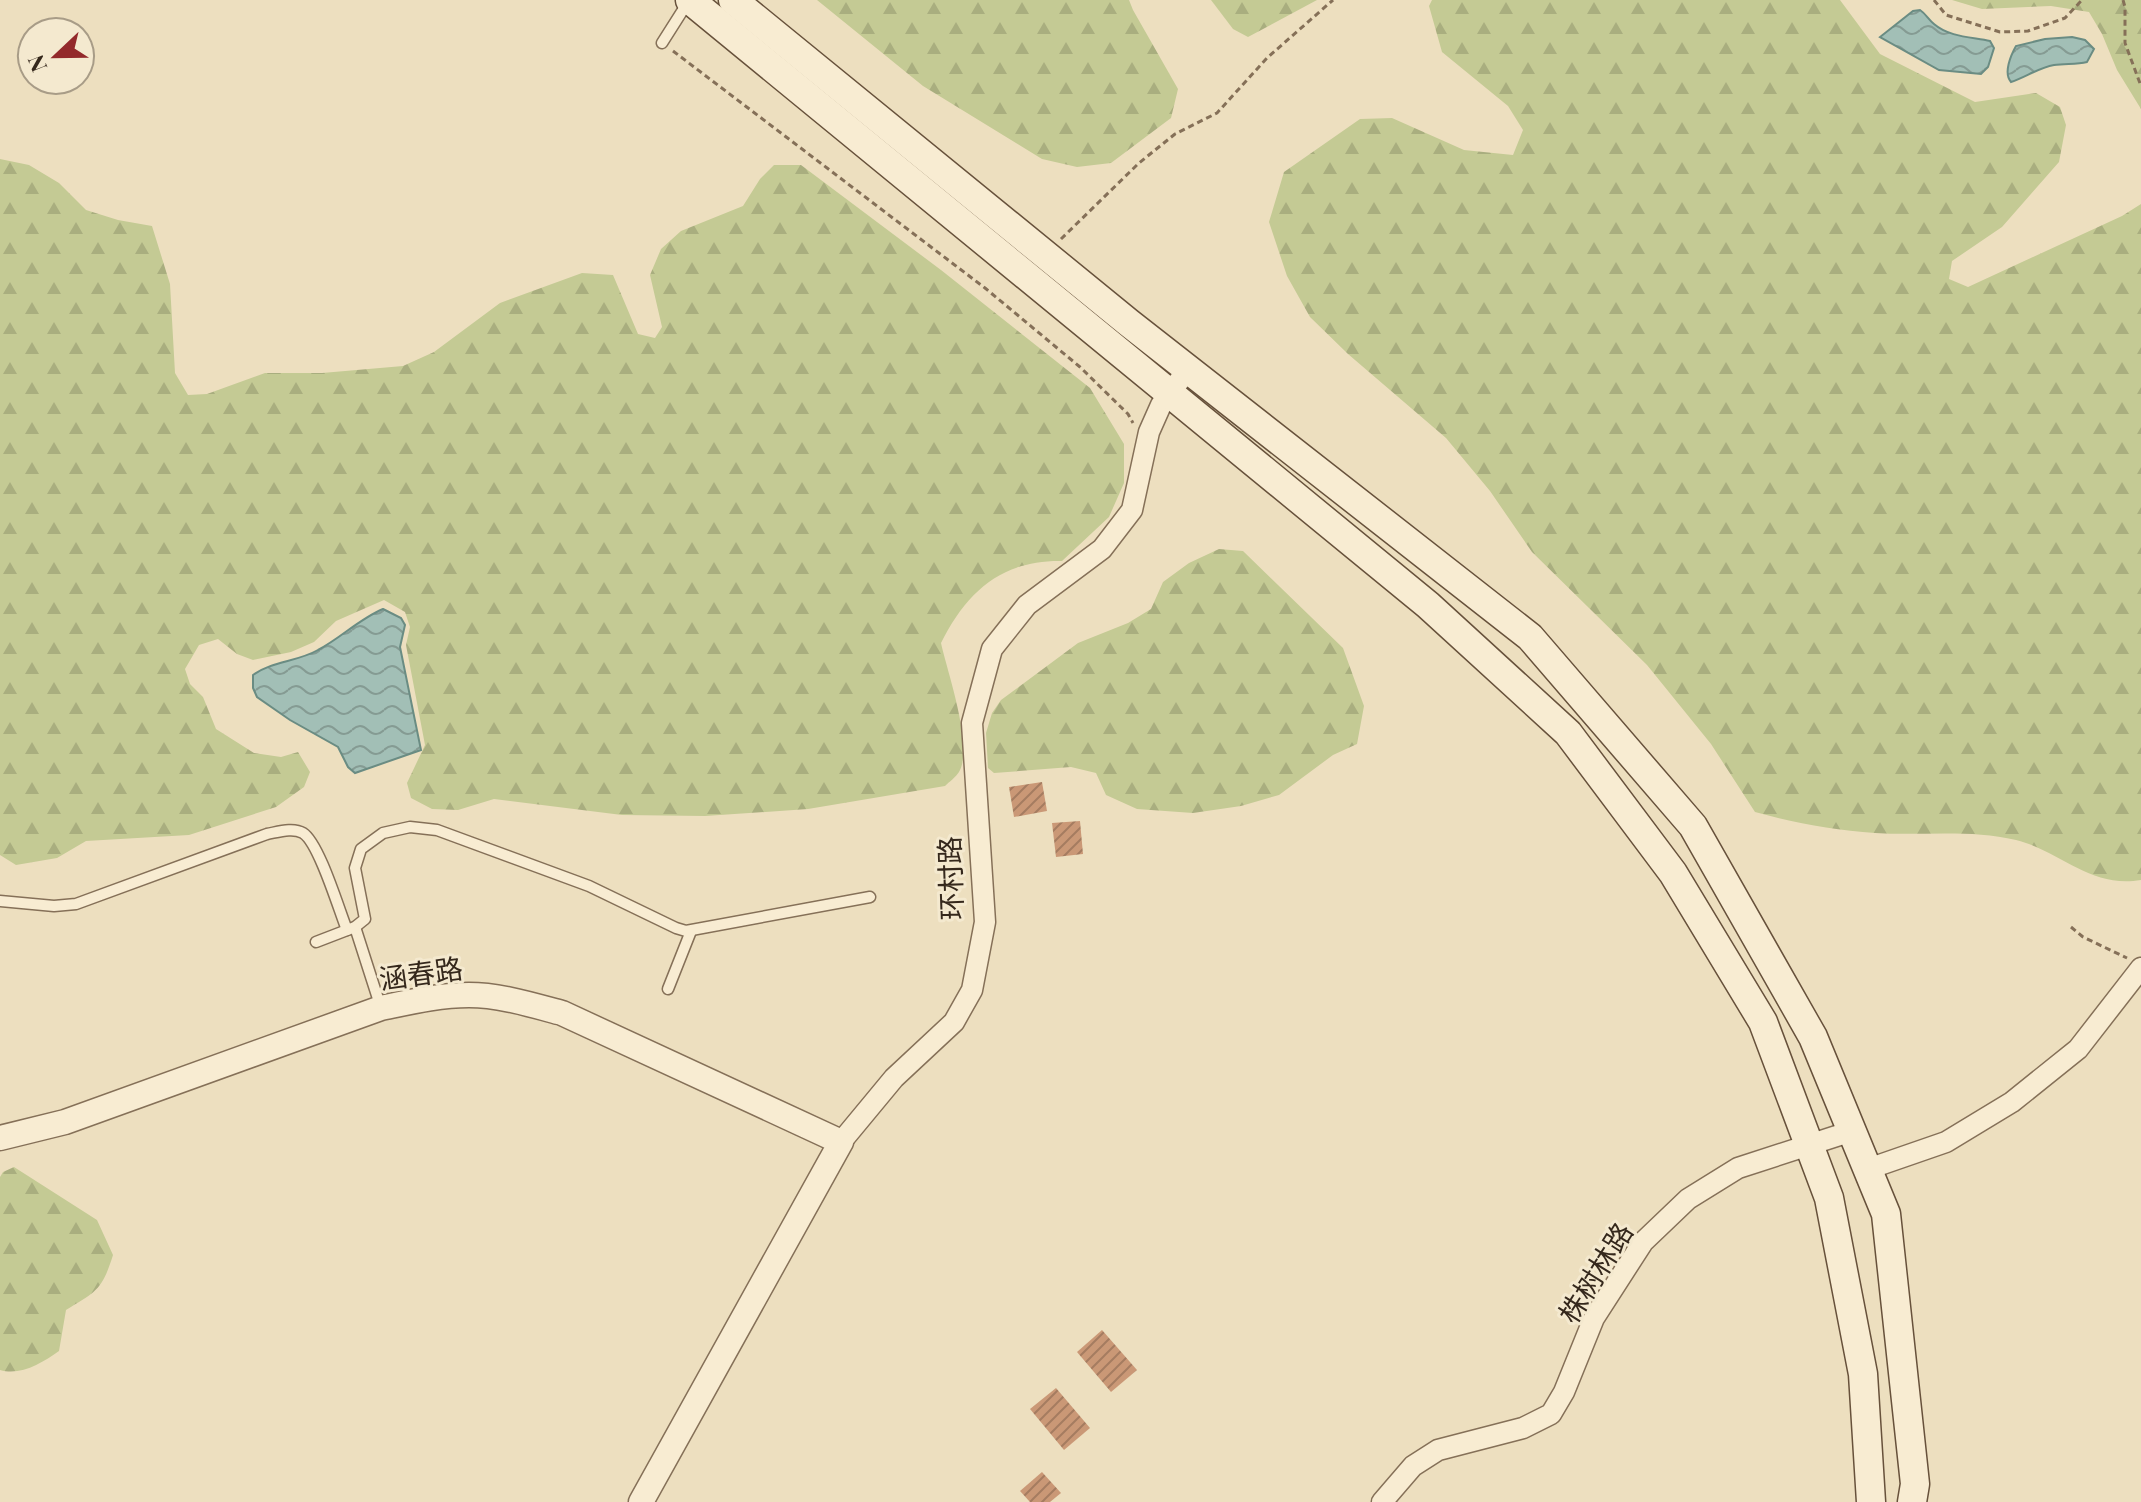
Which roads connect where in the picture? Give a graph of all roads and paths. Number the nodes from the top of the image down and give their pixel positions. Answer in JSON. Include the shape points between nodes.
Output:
{"nodes":[{"id":1,"x":690,"y":0,"type":"edge"},
{"id":2,"x":733,"y":0,"type":"edge"},
{"id":3,"x":1333,"y":0,"type":"edge"},
{"id":4,"x":1934,"y":0,"type":"edge"},
{"id":5,"x":2082,"y":0,"type":"edge"},
{"id":6,"x":2123,"y":0,"type":"edge"},
{"id":7,"x":662,"y":43,"type":"joint"},
{"id":8,"x":2141,"y":86,"type":"edge"},
{"id":9,"x":1048,"y":257,"type":"junction"},
{"id":10,"x":1188,"y":369,"type":"junction"},
{"id":11,"x":1169,"y":392,"type":"junction"},
{"id":12,"x":1133,"y":425,"type":"dead end"},
{"id":13,"x":870,"y":897,"type":"dead end"},
{"id":14,"x":0,"y":901,"type":"edge"},
{"id":15,"x":2071,"y":927,"type":"dead end"},
{"id":16,"x":351,"y":929,"type":"junction"},
{"id":17,"x":691,"y":931,"type":"junction"},
{"id":18,"x":316,"y":942,"type":"dead end"},
{"id":19,"x":2136,"y":964,"type":"edge"},
{"id":20,"x":668,"y":989,"type":"dead end"},
{"id":21,"x":381,"y":1008,"type":"junction"},
{"id":22,"x":1852,"y":1131,"type":"junction"},
{"id":23,"x":0,"y":1138,"type":"edge"},
{"id":24,"x":841,"y":1142,"type":"junction"},
{"id":25,"x":1810,"y":1146,"type":"junction"},
{"id":26,"x":1868,"y":1169,"type":"junction"},
{"id":27,"x":641,"y":1502,"type":"edge"},
{"id":28,"x":1382,"y":1502,"type":"edge"},
{"id":29,"x":1871,"y":1502,"type":"edge"},
{"id":30,"x":1912,"y":1502,"type":"edge"}],
"edges":[{"from":1,"to":7,"type":"lane"},
{"from":1,"to":11,"type":"main road"},
{"from":2,"to":9,"type":"main road"},
{"from":3,"to":9,"type":"path","via":[[1267,58],[1217,113],[1175,134],[1139,163],[1066,231]]},
{"from":4,"to":5,"type":"path","via":[[1946,15],[2000,32],[2028,31],[2065,18]]},
{"from":6,"to":8,"type":"path","via":[[2125,43]]},
{"from":7,"to":12,"type":"path","via":[[985,288],[1080,367]]},
{"from":9,"to":10,"type":"main road"},
{"from":10,"to":11,"type":"street","name":"环村路"},
{"from":10,"to":22,"type":"main road","via":[[1530,637],[1693,826],[1813,1037]]},
{"from":11,"to":24,"type":"street","name":"环村路","via":[[1149,432],[1132,510],[1102,549],[1027,605],[992,649],[972,723],[985,922],[972,990],[954,1022],[894,1078]]},
{"from":11,"to":25,"type":"main road","via":[[1428,605],[1568,733],[1673,873],[1763,1022]]},
{"from":13,"to":17,"type":"lane"},
{"from":14,"to":16,"type":"lane","via":[[76,904],[288,830],[302,832],[314,843]]},
{"from":15,"to":19,"type":"path"},
{"from":16,"to":17,"type":"lane","via":[[366,915],[355,868],[361,849],[383,833],[410,827],[437,830],[589,886]]},
{"from":16,"to":18,"type":"lane"},
{"from":16,"to":21,"type":"lane"},
{"from":17,"to":20,"type":"lane"},
{"from":19,"to":26,"type":"street","via":[[2078,1049],[2012,1102],[1946,1142]]},
{"from":21,"to":23,"type":"street","name":"涵春路","via":[[65,1122]]},
{"from":21,"to":24,"type":"street","name":"涵春路","via":[[471,995],[562,1013]]},
{"from":22,"to":25,"type":"street","name":"株树林路"},
{"from":22,"to":26,"type":"main road"},
{"from":24,"to":27,"type":"street","name":"环村路"},
{"from":25,"to":28,"type":"street","name":"株树林路","via":[[1738,1168],[1688,1199],[1643,1242],[1594,1318],[1551,1414],[1523,1428],[1438,1450],[1413,1466]]},
{"from":25,"to":29,"type":"main road","via":[[1829,1198],[1863,1374]]},
{"from":26,"to":30,"type":"main road","via":[[1886,1214],[1915,1484]]}]}
